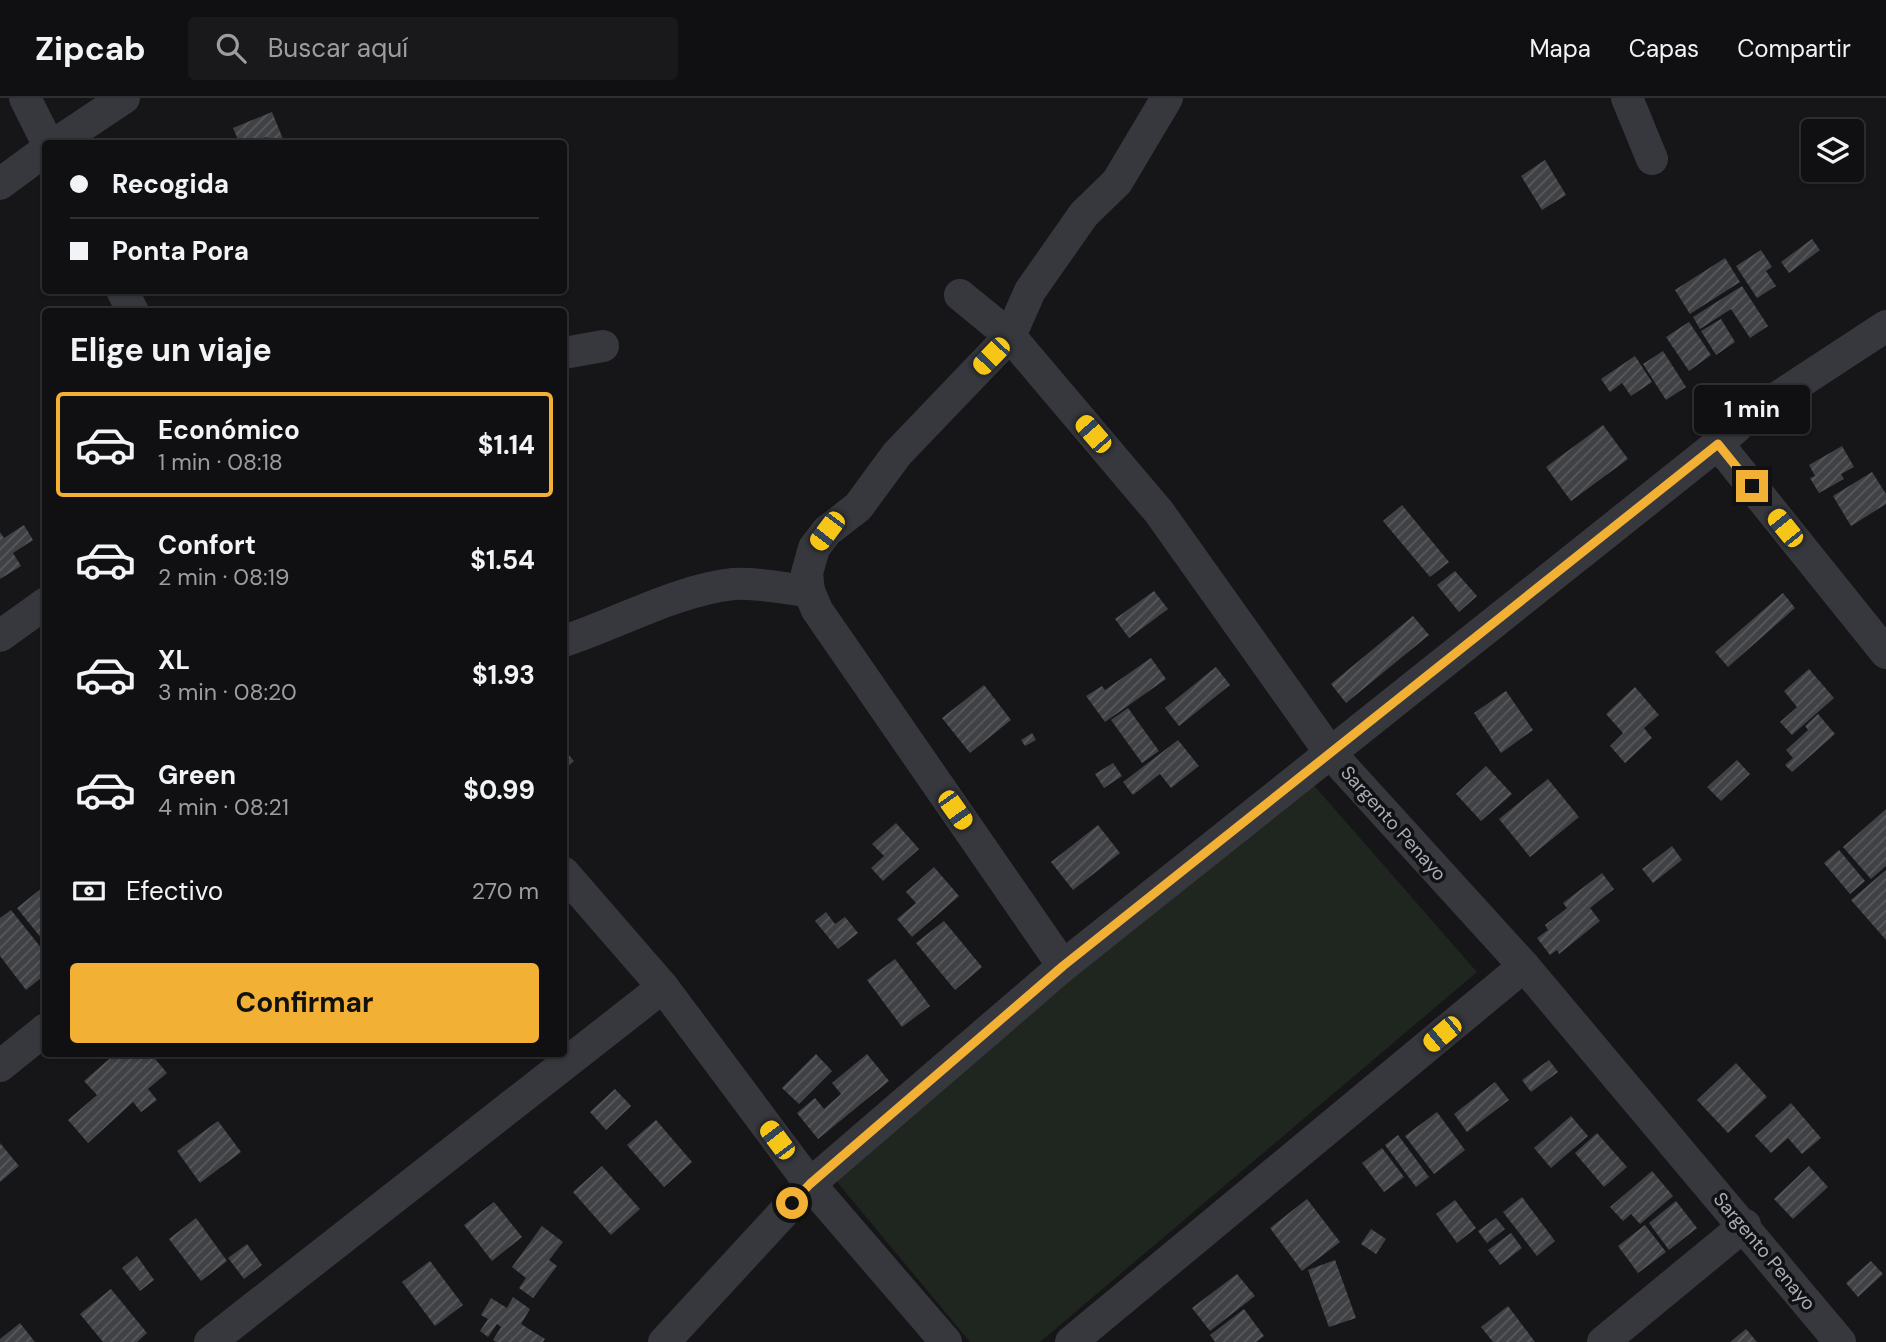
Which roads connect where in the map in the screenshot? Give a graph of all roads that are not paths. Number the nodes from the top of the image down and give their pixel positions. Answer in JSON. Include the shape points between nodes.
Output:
{"nodes":[{"id":1,"x":25,"y":98,"type":"edge"},
{"id":2,"x":124,"y":98,"type":"edge"},
{"id":3,"x":1167,"y":98,"type":"edge"},
{"id":4,"x":1627,"y":98,"type":"edge"},
{"id":5,"x":46,"y":140,"type":"edge"},
{"id":6,"x":61,"y":140,"type":"edge"},
{"id":7,"x":42,"y":153,"type":"edge"},
{"id":8,"x":1652,"y":159,"type":"dead end"},
{"id":9,"x":0,"y":184,"type":"edge"},
{"id":10,"x":960,"y":295,"type":"dead end"},
{"id":11,"x":1886,"y":326,"type":"edge"},
{"id":12,"x":1010,"y":336,"type":"junction"},
{"id":13,"x":603,"y":346,"type":"dead end"},
{"id":14,"x":567,"y":352,"type":"edge"},
{"id":15,"x":1718,"y":444,"type":"junction"},
{"id":16,"x":809,"y":591,"type":"junction"},
{"id":17,"x":42,"y":606,"type":"edge"},
{"id":18,"x":0,"y":636,"type":"edge"},
{"id":19,"x":567,"y":640,"type":"edge"},
{"id":20,"x":1886,"y":653,"type":"edge"},
{"id":21,"x":1331,"y":754,"type":"junction"},
{"id":22,"x":567,"y":876,"type":"edge"},
{"id":23,"x":1063,"y":966,"type":"junction"},
{"id":24,"x":1524,"y":966,"type":"junction"},
{"id":25,"x":663,"y":988,"type":"junction"},
{"id":26,"x":42,"y":1032,"type":"edge"},
{"id":27,"x":0,"y":1066,"type":"edge"},
{"id":28,"x":810,"y":1184,"type":"junction"},
{"id":29,"x":1745,"y":1225,"type":"junction"},
{"id":30,"x":209,"y":1342,"type":"edge"},
{"id":31,"x":664,"y":1342,"type":"edge"},
{"id":32,"x":946,"y":1342,"type":"edge"},
{"id":33,"x":1071,"y":1342,"type":"edge"},
{"id":34,"x":1603,"y":1342,"type":"edge"},
{"id":35,"x":1840,"y":1342,"type":"edge"}],
"edges":[{"from":1,"to":5,"type":"street"},
{"from":2,"to":6,"type":"street"},
{"from":3,"to":12,"type":"street","via":[[1117,182],[1084,214],[1030,291]]},
{"from":4,"to":8,"type":"street"},
{"from":7,"to":9,"type":"street"},
{"from":10,"to":12,"type":"street","name":"Sargento Penayo"},
{"from":11,"to":15,"type":"street","via":[[1749,416]]},
{"from":12,"to":16,"type":"street","via":[[897,454],[858,507],[827,531],[814,548],[807,573]]},
{"from":12,"to":21,"type":"street","name":"Sargento Penayo","via":[[1159,512]]},
{"from":13,"to":14,"type":"street"},
{"from":15,"to":20,"type":"street"},
{"from":15,"to":21,"type":"street"},
{"from":16,"to":19,"type":"street","via":[[735,584],[680,596]]},
{"from":16,"to":23,"type":"street","via":[[817,610]]},
{"from":17,"to":18,"type":"street"},
{"from":21,"to":23,"type":"street"},
{"from":21,"to":24,"type":"street","name":"Sargento Penayo"},
{"from":22,"to":25,"type":"street"},
{"from":23,"to":28,"type":"street"},
{"from":24,"to":29,"type":"street","name":"Sargento Penayo"},
{"from":24,"to":33,"type":"street"},
{"from":25,"to":28,"type":"street"},
{"from":25,"to":30,"type":"street"},
{"from":26,"to":27,"type":"street"},
{"from":28,"to":31,"type":"street"},
{"from":28,"to":32,"type":"street"},
{"from":29,"to":34,"type":"street"},
{"from":29,"to":35,"type":"street","name":"Sargento Penayo"}]}
